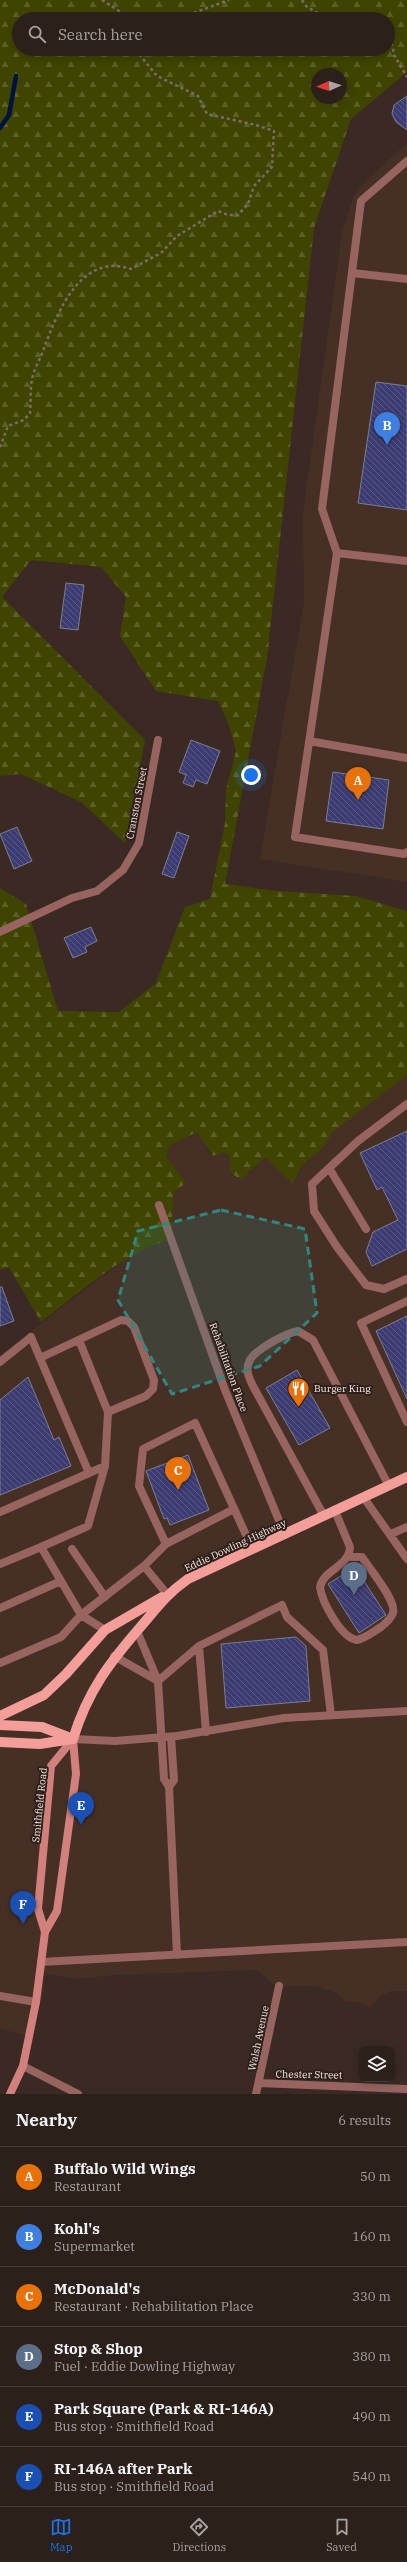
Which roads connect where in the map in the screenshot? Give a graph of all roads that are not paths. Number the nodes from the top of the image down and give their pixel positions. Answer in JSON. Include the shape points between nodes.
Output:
{"nodes":[{"id":1,"x":407,"y":161,"type":"edge"},
{"id":2,"x":352,"y":273,"type":"junction"},
{"id":3,"x":407,"y":279,"type":"edge"},
{"id":4,"x":337,"y":553,"type":"junction"},
{"id":5,"x":407,"y":561,"type":"edge"},
{"id":6,"x":158,"y":740,"type":"dead end"},
{"id":7,"x":309,"y":741,"type":"junction"},
{"id":8,"x":407,"y":758,"type":"edge"},
{"id":9,"x":407,"y":852,"type":"edge"},
{"id":10,"x":0,"y":932,"type":"edge"},
{"id":11,"x":407,"y":1104,"type":"edge"},
{"id":12,"x":329,"y":1168,"type":"junction"},
{"id":13,"x":159,"y":1205,"type":"dead end"},
{"id":14,"x":366,"y":1229,"type":"dead end"},
{"id":15,"x":407,"y":1279,"type":"edge"},
{"id":16,"x":407,"y":1301,"type":"edge"},
{"id":17,"x":79,"y":1340,"type":"junction"},
{"id":18,"x":40,"y":1358,"type":"junction"},
{"id":19,"x":0,"y":1362,"type":"edge"},
{"id":20,"x":108,"y":1412,"type":"junction"},
{"id":21,"x":407,"y":1422,"type":"edge"},
{"id":22,"x":105,"y":1466,"type":"junction"},
{"id":23,"x":89,"y":1473,"type":"junction"},
{"id":24,"x":407,"y":1477,"type":"edge"},
{"id":25,"x":389,"y":1486,"type":"junction"},
{"id":26,"x":364,"y":1498,"type":"junction"},
{"id":27,"x":234,"y":1509,"type":"junction"},
{"id":28,"x":335,"y":1511,"type":"junction"},
{"id":29,"x":0,"y":1512,"type":"edge"},
{"id":30,"x":324,"y":1516,"type":"junction"},
{"id":31,"x":407,"y":1527,"type":"edge"},
{"id":32,"x":391,"y":1534,"type":"junction"},
{"id":33,"x":285,"y":1535,"type":"junction"},
{"id":34,"x":166,"y":1544,"type":"junction"},
{"id":35,"x":41,"y":1547,"type":"junction"},
{"id":36,"x":252,"y":1548,"type":"junction"},
{"id":37,"x":72,"y":1549,"type":"dead end"},
{"id":38,"x":348,"y":1557,"type":"junction"},
{"id":39,"x":407,"y":1558,"type":"edge"},
{"id":40,"x":0,"y":1564,"type":"edge"},
{"id":41,"x":144,"y":1566,"type":"junction"},
{"id":42,"x":61,"y":1581,"type":"junction"},
{"id":43,"x":167,"y":1594,"type":"junction"},
{"id":44,"x":105,"y":1597,"type":"junction"},
{"id":45,"x":0,"y":1608,"type":"edge"},
{"id":46,"x":81,"y":1615,"type":"junction"},
{"id":47,"x":105,"y":1630,"type":"junction"},
{"id":48,"x":137,"y":1631,"type":"junction"},
{"id":49,"x":198,"y":1646,"type":"junction"},
{"id":50,"x":114,"y":1656,"type":"junction"},
{"id":51,"x":0,"y":1663,"type":"edge"},
{"id":52,"x":158,"y":1681,"type":"junction"},
{"id":53,"x":407,"y":1711,"type":"edge"},
{"id":54,"x":331,"y":1715,"type":"junction"},
{"id":55,"x":0,"y":1716,"type":"edge"},
{"id":56,"x":0,"y":1725,"type":"edge"},
{"id":57,"x":206,"y":1732,"type":"junction"},
{"id":58,"x":161,"y":1737,"type":"junction"},
{"id":59,"x":171,"y":1737,"type":"junction"},
{"id":60,"x":73,"y":1739,"type":"junction"},
{"id":61,"x":0,"y":1742,"type":"edge"},
{"id":62,"x":169,"y":1787,"type":"junction"},
{"id":63,"x":45,"y":1932,"type":"junction"},
{"id":64,"x":407,"y":1942,"type":"edge"},
{"id":65,"x":177,"y":1955,"type":"junction"},
{"id":66,"x":41,"y":1962,"type":"junction"},
{"id":67,"x":279,"y":1986,"type":"dead end"},
{"id":68,"x":0,"y":1996,"type":"edge"},
{"id":69,"x":36,"y":2002,"type":"junction"},
{"id":70,"x":23,"y":2066,"type":"junction"},
{"id":71,"x":259,"y":2083,"type":"junction"},
{"id":72,"x":407,"y":2089,"type":"edge"},
{"id":73,"x":10,"y":2094,"type":"edge"},
{"id":74,"x":78,"y":2094,"type":"edge"},
{"id":75,"x":256,"y":2094,"type":"edge"}],
"edges":[{"from":1,"to":2,"type":"street","via":[[361,201]]},
{"from":2,"to":3,"type":"street"},
{"from":2,"to":4,"type":"street","via":[[322,509]]},
{"from":4,"to":5,"type":"street"},
{"from":4,"to":7,"type":"street"},
{"from":6,"to":10,"type":"street","name":"Cranston Street","via":[[139,843],[123,870],[97,891],[72,898]]},
{"from":7,"to":8,"type":"street"},
{"from":7,"to":9,"type":"street","via":[[295,837],[404,854]]},
{"from":11,"to":12,"type":"street","via":[[358,1141]]},
{"from":12,"to":14,"type":"street"},
{"from":12,"to":15,"type":"street","via":[[312,1184],[314,1211],[337,1247],[366,1285],[384,1289]]},
{"from":13,"to":33,"type":"street","name":"Rehabilitation Place","via":[[225,1390]]},
{"from":16,"to":21,"type":"street","via":[[362,1323]]},
{"from":17,"to":18,"type":"street"},
{"from":17,"to":20,"type":"street"},
{"from":17,"to":20,"type":"street","via":[[121,1320],[128,1321],[134,1327],[154,1380],[153,1389],[146,1396]]},
{"from":18,"to":19,"type":"street","via":[[31,1336]]},
{"from":18,"to":23,"type":"street"},
{"from":20,"to":22,"type":"street"},
{"from":22,"to":23,"type":"street"},
{"from":22,"to":35,"type":"street","via":[[88,1526]]},
{"from":23,"to":29,"type":"street"},
{"from":24,"to":25,"type":"main road","name":"Eddie Dowling Highway"},
{"from":25,"to":26,"type":"main road","name":"Eddie Dowling Highway"},
{"from":25,"to":30,"type":"street","via":[[313,1340],[298,1331],[288,1333],[255,1354],[249,1361],[248,1371],[254,1388]]},
{"from":26,"to":28,"type":"main road","name":"Eddie Dowling Highway"},
{"from":26,"to":32,"type":"street"},
{"from":27,"to":34,"type":"street"},
{"from":27,"to":34,"type":"street","via":[[195,1423],[143,1449],[139,1486]]},
{"from":27,"to":36,"type":"street"},
{"from":28,"to":30,"type":"main road","name":"Eddie Dowling Highway"},
{"from":28,"to":38,"type":"street","via":[[350,1547]]},
{"from":30,"to":33,"type":"main road","name":"Eddie Dowling Highway"},
{"from":31,"to":32,"type":"street"},
{"from":32,"to":39,"type":"street"},
{"from":33,"to":36,"type":"main road","name":"Eddie Dowling Highway"},
{"from":34,"to":41,"type":"street"},
{"from":35,"to":40,"type":"street"},
{"from":35,"to":42,"type":"street"},
{"from":36,"to":43,"type":"main road","name":"Eddie Dowling Highway","via":[[188,1579]]},
{"from":37,"to":44,"type":"street"},
{"from":38,"to":38,"type":"street","via":[[324,1577],[320,1587],[326,1606],[346,1636],[357,1640],[386,1623],[394,1612],[390,1597],[362,1557]]},
{"from":41,"to":43,"type":"street"},
{"from":41,"to":44,"type":"street"},
{"from":42,"to":45,"type":"street"},
{"from":42,"to":46,"type":"street"},
{"from":43,"to":47,"type":"main road"},
{"from":43,"to":48,"type":"main road","name":"Eddie Dowling Highway"},
{"from":44,"to":46,"type":"street"},
{"from":46,"to":47,"type":"street"},
{"from":46,"to":51,"type":"street","via":[[61,1637]]},
{"from":47,"to":55,"type":"main road","via":[[44,1695]]},
{"from":48,"to":50,"type":"main road","name":"Eddie Dowling Highway"},
{"from":48,"to":52,"type":"street"},
{"from":49,"to":52,"type":"street"},
{"from":49,"to":54,"type":"street","via":[[282,1605],[287,1617],[323,1650]]},
{"from":49,"to":57,"type":"street"},
{"from":50,"to":52,"type":"street"},
{"from":50,"to":60,"type":"main road","name":"Eddie Dowling Highway","via":[[80,1717]]},
{"from":52,"to":58,"type":"street"},
{"from":53,"to":54,"type":"street"},
{"from":54,"to":57,"type":"street","via":[[284,1718]]},
{"from":56,"to":60,"type":"main road","via":[[42,1727]]},
{"from":57,"to":59,"type":"street"},
{"from":58,"to":59,"type":"street"},
{"from":58,"to":60,"type":"street","via":[[115,1741]]},
{"from":58,"to":62,"type":"street","via":[[164,1779]]},
{"from":59,"to":62,"type":"street","via":[[174,1780]]},
{"from":60,"to":61,"type":"main road","via":[[40,1744]]},
{"from":60,"to":63,"type":"main road","name":"Smithfield Road","via":[[76,1774],[57,1911]]},
{"from":60,"to":63,"type":"main road","name":"Smithfield Road","via":[[51,1766],[38,1909]]},
{"from":62,"to":65,"type":"street"},
{"from":63,"to":66,"type":"main road","name":"Smithfield Road"},
{"from":64,"to":65,"type":"street"},
{"from":65,"to":66,"type":"street"},
{"from":66,"to":69,"type":"main road","name":"Smithfield Road"},
{"from":67,"to":71,"type":"street","name":"Walsh Avenue"},
{"from":68,"to":69,"type":"street"},
{"from":69,"to":70,"type":"main road","name":"Smithfield Road"},
{"from":70,"to":73,"type":"main road","name":"Smithfield Road"},
{"from":70,"to":74,"type":"street"},
{"from":71,"to":72,"type":"street","name":"Chester Street"},
{"from":71,"to":75,"type":"street","name":"Walsh Avenue"}]}
